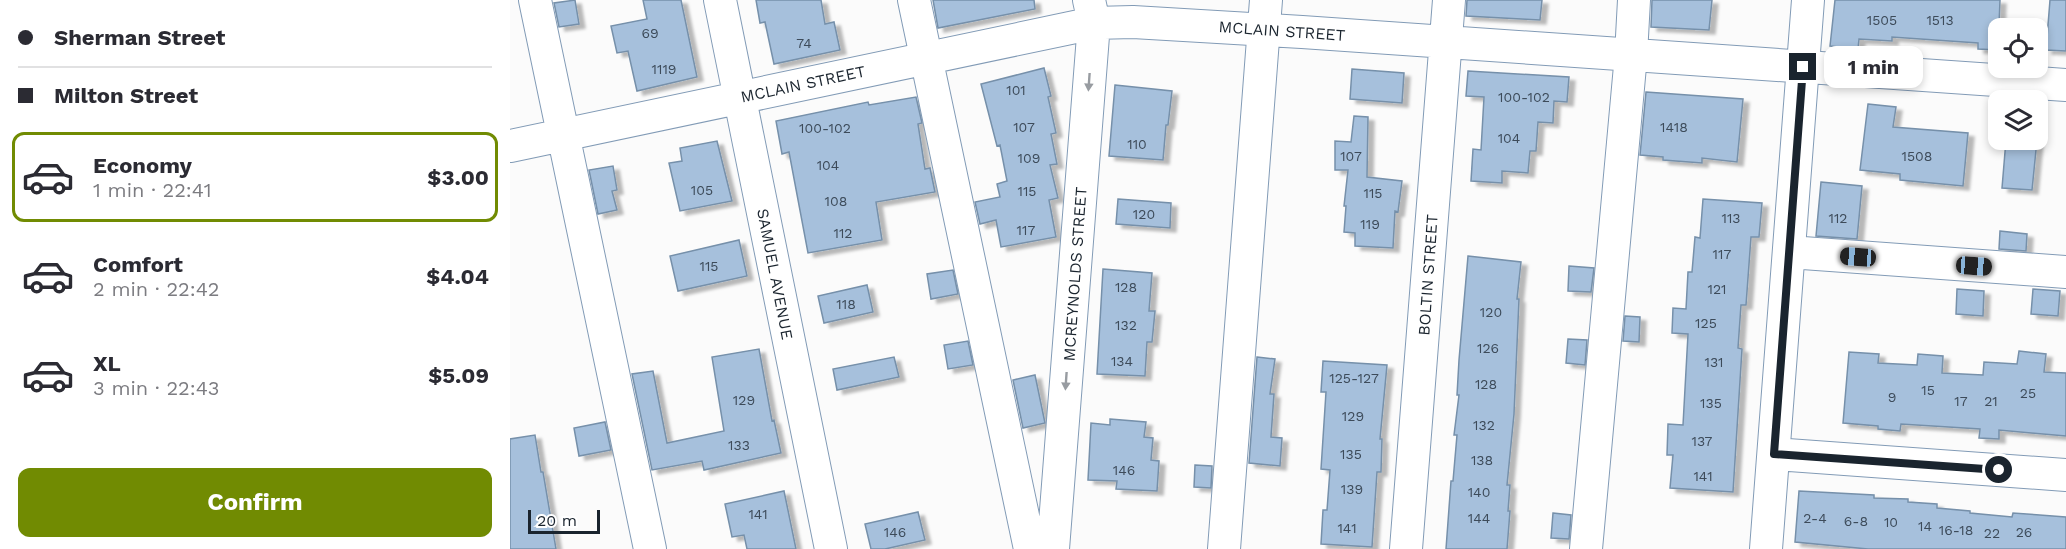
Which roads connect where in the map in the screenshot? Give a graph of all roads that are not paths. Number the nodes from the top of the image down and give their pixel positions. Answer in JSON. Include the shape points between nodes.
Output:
{"nodes":[{"id":1,"x":535,"y":0,"type":"edge"},
{"id":2,"x":720,"y":0,"type":"edge"},
{"id":3,"x":914,"y":0,"type":"edge"},
{"id":4,"x":1449,"y":0,"type":"edge"},
{"id":5,"x":1634,"y":0,"type":"edge"},
{"id":6,"x":1808,"y":0,"type":"edge"},
{"id":7,"x":1091,"y":12,"type":"edge"},
{"id":8,"x":1265,"y":15,"type":"edge"},
{"id":9,"x":1446,"y":42,"type":"junction"},
{"id":10,"x":1631,"y":55,"type":"junction"},
{"id":11,"x":926,"y":58,"type":"junction"},
{"id":12,"x":1803,"y":67,"type":"junction"},
{"id":13,"x":2066,"y":85,"type":"edge"},
{"id":14,"x":740,"y":98,"type":"junction"},
{"id":15,"x":563,"y":135,"type":"junction"},
{"id":16,"x":510,"y":146,"type":"edge"},
{"id":17,"x":1789,"y":252,"type":"junction"},
{"id":18,"x":2066,"y":272,"type":"edge"},
{"id":19,"x":1774,"y":454,"type":"junction"},
{"id":20,"x":2066,"y":474,"type":"edge"},
{"id":21,"x":650,"y":549,"type":"edge"},
{"id":22,"x":831,"y":549,"type":"edge"},
{"id":23,"x":1030,"y":549,"type":"edge"},
{"id":24,"x":1053,"y":549,"type":"edge"},
{"id":25,"x":1224,"y":549,"type":"edge"},
{"id":26,"x":1406,"y":549,"type":"edge"},
{"id":27,"x":1586,"y":549,"type":"edge"},
{"id":28,"x":1766,"y":549,"type":"edge"}],
"edges":[{"from":1,"to":15,"type":"street"},
{"from":2,"to":14,"type":"street","name":"SAMUEL AVENUE"},
{"from":3,"to":11,"type":"street"},
{"from":4,"to":9,"type":"street","name":"BOLTIN STREET"},
{"from":5,"to":10,"type":"street"},
{"from":6,"to":12,"type":"street"},
{"from":7,"to":8,"type":"street","name":"MCLAIN STREET","via":[[1133,22]]},
{"from":7,"to":11,"type":"street","name":"MCLAIN STREET"},
{"from":7,"to":24,"type":"street","name":"MCREYNOLDS STREET","one_way":true},
{"from":8,"to":9,"type":"street","name":"MCLAIN STREET"},
{"from":8,"to":25,"type":"street"},
{"from":9,"to":10,"type":"street","name":"MCLAIN STREET"},
{"from":9,"to":26,"type":"street","name":"BOLTIN STREET"},
{"from":10,"to":12,"type":"street","name":"MCLAIN STREET"},
{"from":10,"to":27,"type":"street"},
{"from":11,"to":14,"type":"street","name":"MCLAIN STREET"},
{"from":11,"to":23,"type":"street"},
{"from":12,"to":13,"type":"street","name":"MCLAIN STREET"},
{"from":12,"to":17,"type":"street"},
{"from":14,"to":15,"type":"street","name":"MCLAIN STREET"},
{"from":14,"to":22,"type":"street","name":"SAMUEL AVENUE"},
{"from":15,"to":16,"type":"street","name":"MCLAIN STREET"},
{"from":15,"to":21,"type":"street"},
{"from":17,"to":18,"type":"street"},
{"from":17,"to":19,"type":"street"},
{"from":19,"to":20,"type":"street"},
{"from":19,"to":28,"type":"street"}]}
